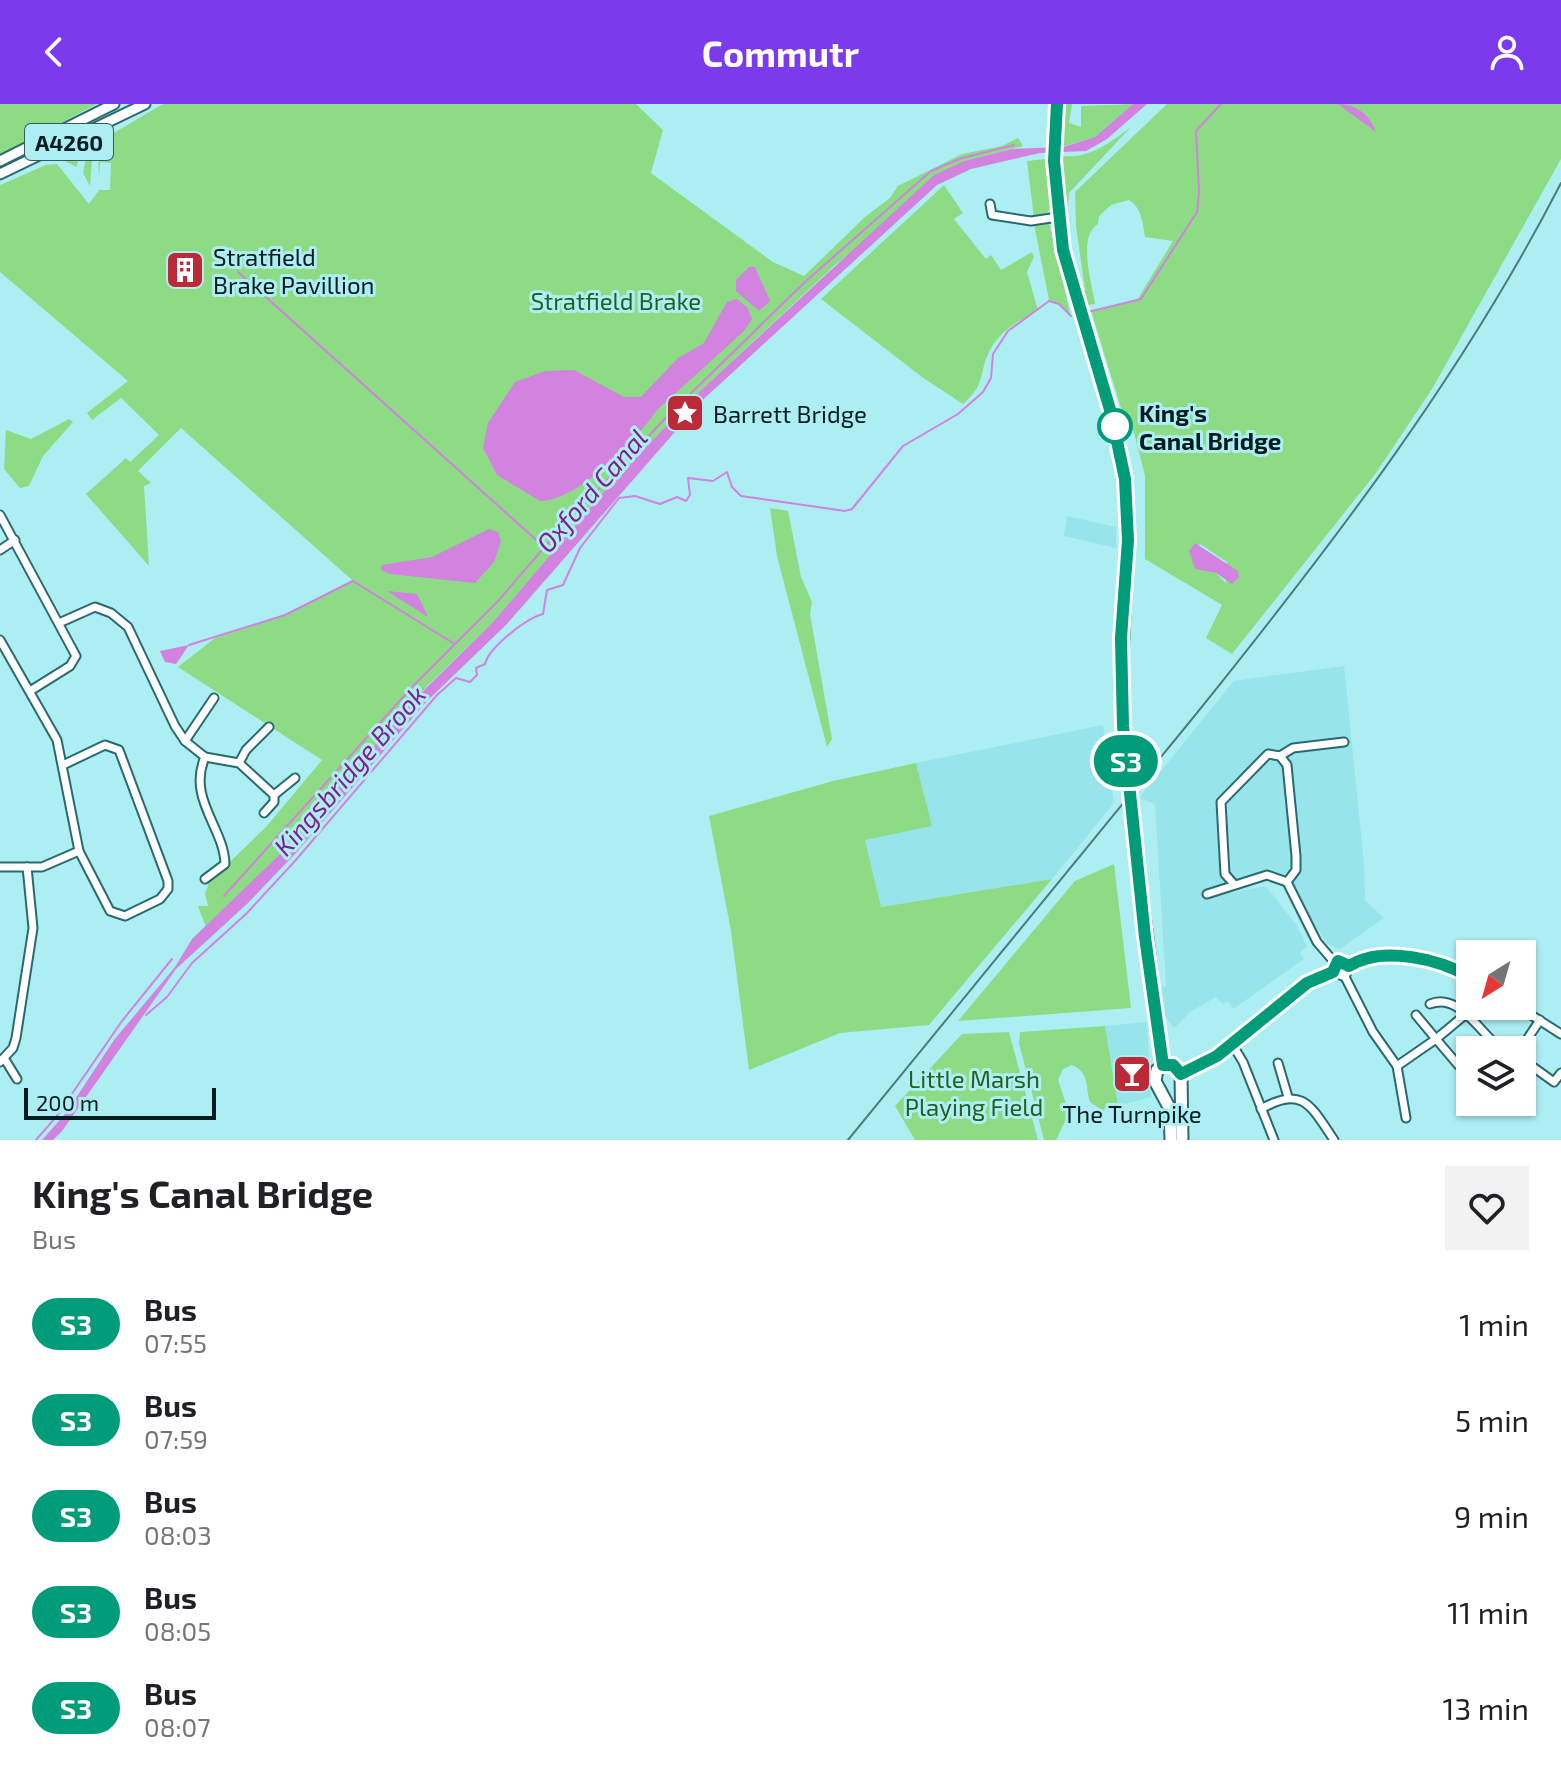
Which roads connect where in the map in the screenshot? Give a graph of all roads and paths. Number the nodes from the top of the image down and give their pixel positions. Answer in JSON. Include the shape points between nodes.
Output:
{"nodes":[{"id":1,"x":114,"y":104,"type":"edge"},
{"id":2,"x":145,"y":104,"type":"edge"},
{"id":3,"x":1057,"y":104,"type":"edge"},
{"id":4,"x":0,"y":161,"type":"edge"},
{"id":5,"x":0,"y":174,"type":"edge"},
{"id":6,"x":990,"y":204,"type":"dead end"},
{"id":7,"x":1058,"y":217,"type":"junction"},
{"id":8,"x":0,"y":515,"type":"edge"},
{"id":9,"x":15,"y":540,"type":"junction"},
{"id":10,"x":0,"y":550,"type":"edge"},
{"id":11,"x":59,"y":623,"type":"junction"},
{"id":12,"x":0,"y":640,"type":"edge"},
{"id":13,"x":30,"y":691,"type":"junction"},
{"id":14,"x":214,"y":698,"type":"dead end"},
{"id":15,"x":269,"y":727,"type":"dead end"},
{"id":16,"x":185,"y":741,"type":"junction"},
{"id":17,"x":1344,"y":742,"type":"dead end"},
{"id":18,"x":1280,"y":756,"type":"junction"},
{"id":19,"x":205,"y":757,"type":"junction"},
{"id":20,"x":239,"y":763,"type":"junction"},
{"id":21,"x":63,"y":765,"type":"junction"},
{"id":22,"x":295,"y":778,"type":"dead end"},
{"id":23,"x":274,"y":795,"type":"junction"},
{"id":24,"x":264,"y":813,"type":"dead end"},
{"id":25,"x":79,"y":851,"type":"junction"},
{"id":26,"x":0,"y":867,"type":"edge"},
{"id":27,"x":27,"y":867,"type":"junction"},
{"id":28,"x":205,"y":879,"type":"dead end"},
{"id":29,"x":1287,"y":882,"type":"junction"},
{"id":30,"x":1233,"y":883,"type":"junction"},
{"id":31,"x":1207,"y":894,"type":"dead end"},
{"id":32,"x":1335,"y":963,"type":"junction"},
{"id":33,"x":1349,"y":966,"type":"junction"},
{"id":34,"x":1456,"y":971,"type":"edge"},
{"id":35,"x":1333,"y":972,"type":"junction"},
{"id":36,"x":1345,"y":977,"type":"junction"},
{"id":37,"x":1430,"y":1004,"type":"dead end"},
{"id":38,"x":1456,"y":1006,"type":"edge"},
{"id":39,"x":1416,"y":1015,"type":"dead end"},
{"id":40,"x":1536,"y":1018,"type":"edge"},
{"id":41,"x":1459,"y":1020,"type":"edge"},
{"id":42,"x":1471,"y":1020,"type":"edge"},
{"id":43,"x":1540,"y":1020,"type":"junction"},
{"id":44,"x":1561,"y":1034,"type":"edge"},
{"id":45,"x":1484,"y":1036,"type":"edge"},
{"id":46,"x":1529,"y":1036,"type":"edge"},
{"id":47,"x":1436,"y":1039,"type":"junction"},
{"id":48,"x":1232,"y":1044,"type":"junction"},
{"id":49,"x":2,"y":1060,"type":"edge"},
{"id":50,"x":1456,"y":1062,"type":"edge"},
{"id":51,"x":1278,"y":1063,"type":"dead end"},
{"id":52,"x":1163,"y":1065,"type":"junction"},
{"id":53,"x":1397,"y":1066,"type":"junction"},
{"id":54,"x":1536,"y":1069,"type":"edge"},
{"id":55,"x":1561,"y":1073,"type":"edge"},
{"id":56,"x":1181,"y":1078,"type":"junction"},
{"id":57,"x":17,"y":1079,"type":"dead end"},
{"id":58,"x":1163,"y":1091,"type":"junction"},
{"id":59,"x":1288,"y":1097,"type":"junction"},
{"id":60,"x":1261,"y":1109,"type":"junction"},
{"id":61,"x":1406,"y":1118,"type":"dead end"},
{"id":62,"x":1171,"y":1140,"type":"edge"},
{"id":63,"x":1182,"y":1140,"type":"edge"},
{"id":64,"x":1274,"y":1140,"type":"edge"},
{"id":65,"x":1334,"y":1140,"type":"edge"}],
"edges":[{"from":1,"to":4,"type":"main road","number":"A4260"},
{"from":2,"to":5,"type":"main road","number":"A4260"},
{"from":3,"to":7,"type":"highway"},
{"from":6,"to":7,"type":"street","via":[[992,215],[1031,221]]},
{"from":7,"to":52,"type":"highway","bridge":true,"via":[[1125,479],[1128,540],[1121,673],[1127,773]]},
{"from":8,"to":9,"type":"street"},
{"from":9,"to":10,"type":"street"},
{"from":9,"to":11,"type":"street"},
{"from":11,"to":13,"type":"street","via":[[76,660]]},
{"from":11,"to":16,"type":"street","via":[[95,607],[120,619]]},
{"from":12,"to":13,"type":"street"},
{"from":13,"to":21,"type":"street","via":[[57,740]]},
{"from":14,"to":16,"type":"street"},
{"from":15,"to":20,"type":"street"},
{"from":16,"to":19,"type":"street"},
{"from":17,"to":18,"type":"street","via":[[1293,748]]},
{"from":18,"to":29,"type":"street","via":[[1287,765],[1296,856],[1296,870]]},
{"from":18,"to":30,"type":"street","via":[[1268,754],[1221,802],[1225,874]]},
{"from":19,"to":20,"type":"street"},
{"from":19,"to":28,"type":"street","via":[[198,779],[225,864]]},
{"from":20,"to":23,"type":"street"},
{"from":21,"to":25,"type":"street"},
{"from":21,"to":25,"type":"street","via":[[105,745],[119,750],[168,889],[160,899],[128,915],[114,915]]},
{"from":22,"to":23,"type":"street"},
{"from":23,"to":24,"type":"street"},
{"from":25,"to":27,"type":"street","via":[[48,865]]},
{"from":26,"to":27,"type":"street"},
{"from":27,"to":49,"type":"street","via":[[32,937],[16,1038]]},
{"from":29,"to":30,"type":"street","via":[[1267,875]]},
{"from":29,"to":32,"type":"street","via":[[1317,942]]},
{"from":30,"to":31,"type":"street"},
{"from":32,"to":33,"type":"street"},
{"from":32,"to":35,"type":"street"},
{"from":33,"to":34,"type":"street","via":[[1369,958],[1408,957]]},
{"from":33,"to":36,"type":"street"},
{"from":35,"to":36,"type":"street"},
{"from":35,"to":48,"type":"street","via":[[1307,983]]},
{"from":36,"to":53,"type":"street"},
{"from":37,"to":38,"type":"street","via":[[1449,1001]]},
{"from":39,"to":47,"type":"street"},
{"from":40,"to":43,"type":"street"},
{"from":41,"to":47,"type":"street"},
{"from":42,"to":45,"type":"street"},
{"from":43,"to":44,"type":"street"},
{"from":43,"to":46,"type":"street"},
{"from":47,"to":50,"type":"street"},
{"from":47,"to":53,"type":"street"},
{"from":48,"to":56,"type":"street"},
{"from":48,"to":60,"type":"street"},
{"from":49,"to":57,"type":"street"},
{"from":51,"to":59,"type":"street"},
{"from":52,"to":56,"type":"highway","via":[[1173,1065]]},
{"from":52,"to":58,"type":"highway","via":[[1154,1078]]},
{"from":53,"to":61,"type":"street"},
{"from":54,"to":55,"type":"street","via":[[1554,1082]]},
{"from":56,"to":58,"type":"highway","via":[[1172,1091]]},
{"from":56,"to":63,"type":"highway"},
{"from":58,"to":62,"type":"highway","via":[[1170,1109]]},
{"from":59,"to":60,"type":"street"},
{"from":59,"to":65,"type":"street","via":[[1308,1104]]},
{"from":60,"to":64,"type":"street"}]}
